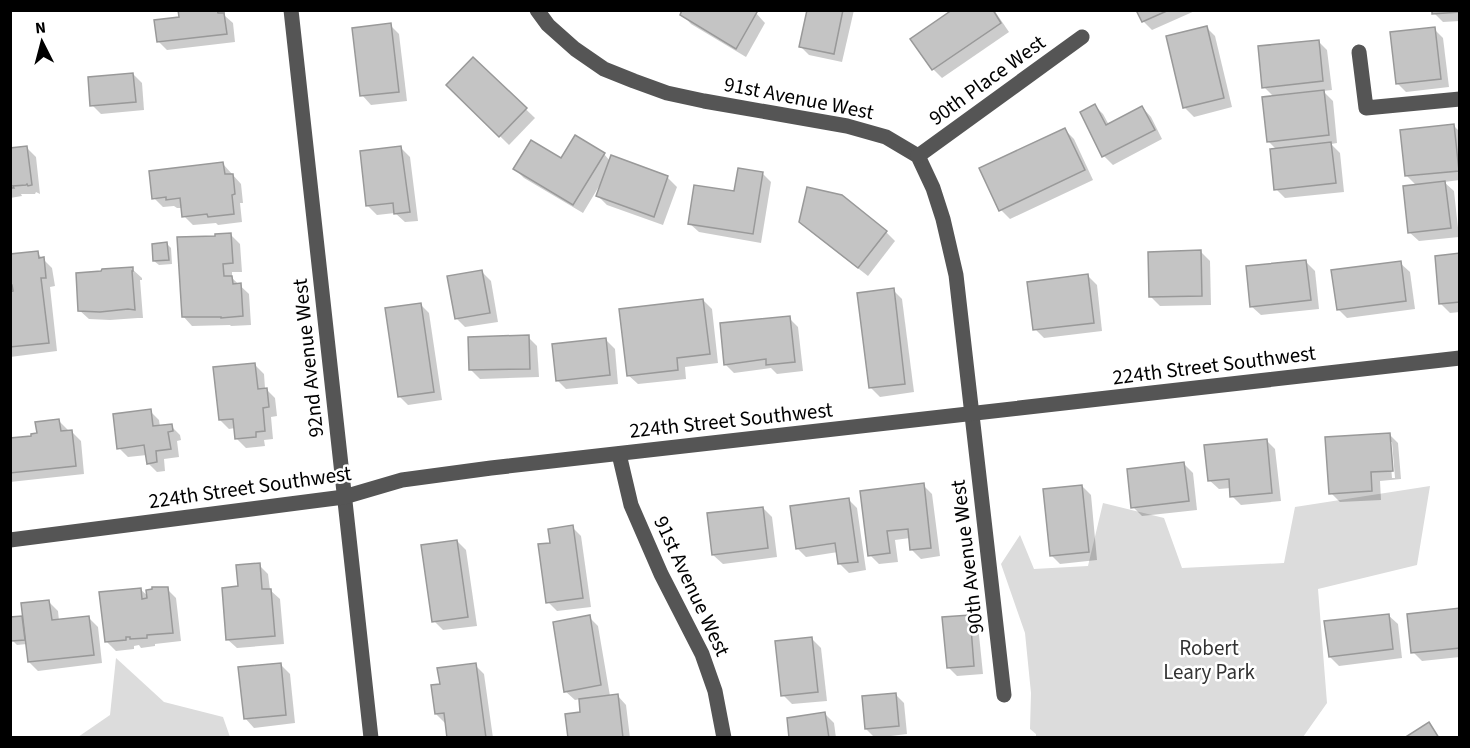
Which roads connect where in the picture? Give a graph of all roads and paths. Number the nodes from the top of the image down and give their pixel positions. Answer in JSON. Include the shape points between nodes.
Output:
{"nodes":[{"id":1,"x":291,"y":10,"type":"edge"},
{"id":2,"x":537,"y":10,"type":"edge"},
{"id":3,"x":1082,"y":37,"type":"dead end"},
{"id":4,"x":1359,"y":52,"type":"dead end"},
{"id":5,"x":1460,"y":99,"type":"edge"},
{"id":6,"x":918,"y":156,"type":"junction"},
{"id":7,"x":1460,"y":358,"type":"edge"},
{"id":8,"x":972,"y":414,"type":"junction"},
{"id":9,"x":619,"y":454,"type":"junction"},
{"id":10,"x":344,"y":497,"type":"junction"},
{"id":11,"x":10,"y":540,"type":"edge"},
{"id":12,"x":1004,"y":695,"type":"dead end"},
{"id":13,"x":371,"y":738,"type":"edge"},
{"id":14,"x":724,"y":738,"type":"edge"}],
"edges":[{"from":1,"to":10,"type":"street","name":"92nd Avenue West"},
{"from":2,"to":6,"type":"street","name":"91st Avenue West","via":[[575,50],[604,69],[634,81],[667,93],[886,136]]},
{"from":3,"to":6,"type":"street","name":"90th Place West"},
{"from":4,"to":5,"type":"street","via":[[1366,108]]},
{"from":6,"to":8,"type":"street","via":[[943,219],[956,275]]},
{"from":7,"to":8,"type":"street","name":"224th Street Southwest"},
{"from":8,"to":9,"type":"street","name":"224th Street Southwest"},
{"from":8,"to":12,"type":"street","name":"90th Avenue West"},
{"from":9,"to":10,"type":"street","name":"224th Street Southwest","via":[[402,480]]},
{"from":9,"to":14,"type":"street","name":"91st Avenue West","via":[[631,505],[702,654],[715,691]]},
{"from":10,"to":11,"type":"street","name":"224th Street Southwest"},
{"from":10,"to":13,"type":"street","name":"92nd Avenue West"}]}
